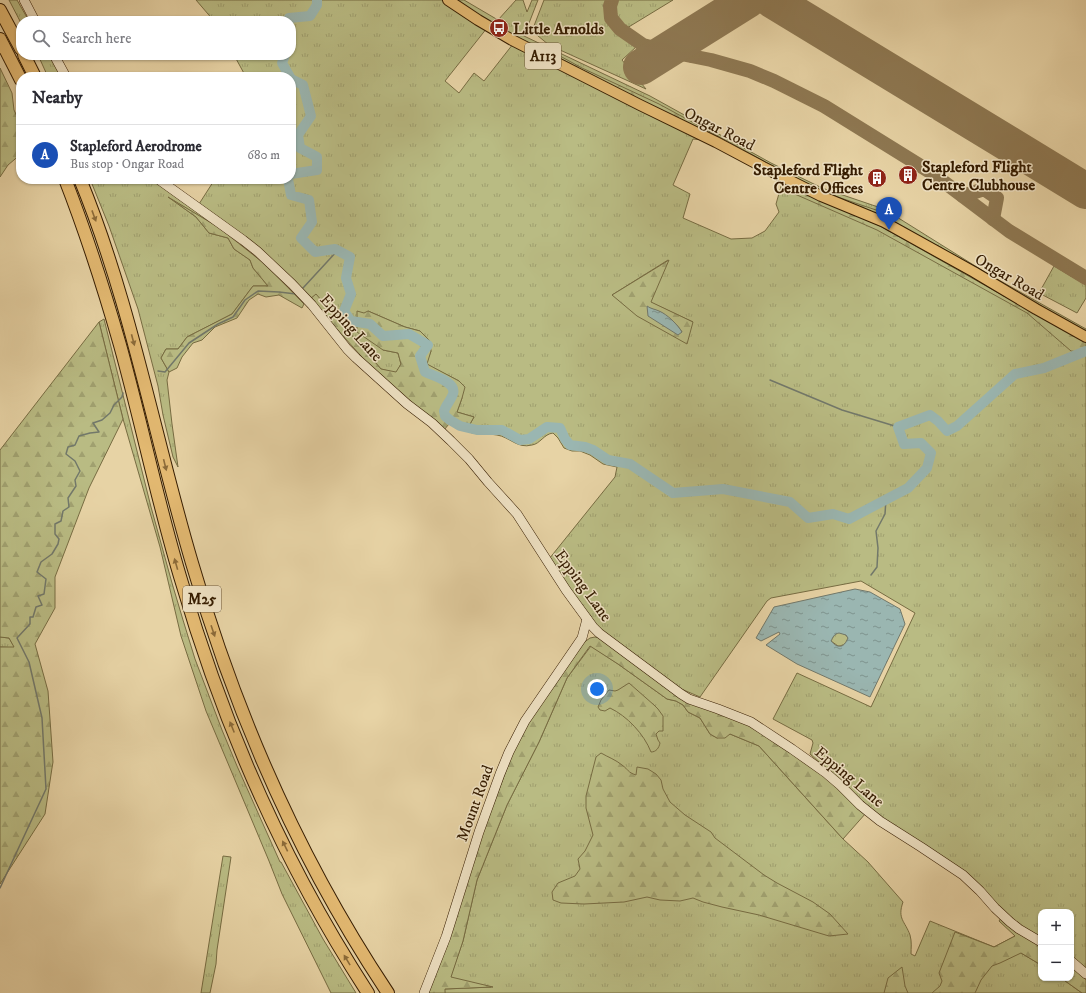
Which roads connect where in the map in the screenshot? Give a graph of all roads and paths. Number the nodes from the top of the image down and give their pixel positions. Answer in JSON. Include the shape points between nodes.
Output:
{"nodes":[{"id":1,"x":24,"y":0,"type":"edge"},
{"id":2,"x":448,"y":0,"type":"edge"},
{"id":3,"x":0,"y":10,"type":"edge"},
{"id":4,"x":32,"y":16,"type":"edge"},
{"id":5,"x":0,"y":39,"type":"edge"},
{"id":6,"x":16,"y":40,"type":"edge"},
{"id":7,"x":26,"y":60,"type":"edge"},
{"id":8,"x":57,"y":60,"type":"edge"},
{"id":9,"x":17,"y":72,"type":"edge"},
{"id":10,"x":32,"y":72,"type":"edge"},
{"id":11,"x":63,"y":72,"type":"edge"},
{"id":12,"x":67,"y":184,"type":"edge"},
{"id":13,"x":82,"y":184,"type":"edge"},
{"id":14,"x":165,"y":184,"type":"edge"},
{"id":15,"x":1086,"y":337,"type":"edge"},
{"id":16,"x":587,"y":619,"type":"junction"},
{"id":17,"x":600,"y":633,"type":"junction"},
{"id":18,"x":582,"y":638,"type":"junction"},
{"id":19,"x":1038,"y":940,"type":"edge"},
{"id":20,"x":1074,"y":964,"type":"edge"},
{"id":21,"x":1086,"y":974,"type":"edge"},
{"id":22,"x":368,"y":993,"type":"edge"},
{"id":23,"x":388,"y":993,"type":"edge"},
{"id":24,"x":424,"y":993,"type":"edge"}],
"edges":[{"from":1,"to":4,"type":"street"},
{"from":2,"to":15,"type":"main road","name":"Ongar Road","number":"A113","via":[[512,40],[821,196],[884,222]]},
{"from":3,"to":6,"type":"highway"},
{"from":5,"to":9,"type":"highway"},
{"from":7,"to":10,"type":"highway"},
{"from":8,"to":11,"type":"street"},
{"from":22,"to":12,"type":"highway","number":"M25","one_way":true,"via":[[327,927],[286,849],[218,693],[173,554],[106,299]]},
{"from":13,"to":23,"type":"highway","number":"M25","one_way":true,"via":[[121,297],[208,618],[238,700],[272,782],[306,854],[344,923]]},
{"from":14,"to":16,"type":"street","name":"Epping Lane","via":[[262,256],[312,305],[356,358],[469,459],[517,514]]},
{"from":16,"to":17,"type":"street","name":"Epping Lane"},
{"from":16,"to":18,"type":"street","name":"Mount Road"},
{"from":17,"to":18,"type":"street"},
{"from":17,"to":19,"type":"street","name":"Epping Lane","via":[[689,699],[751,722],[792,749],[828,775],[880,821],[963,875],[1010,922]]},
{"from":18,"to":24,"type":"street","name":"Mount Road","via":[[525,721],[509,752],[479,832],[446,937]]},
{"from":20,"to":21,"type":"street"}]}
